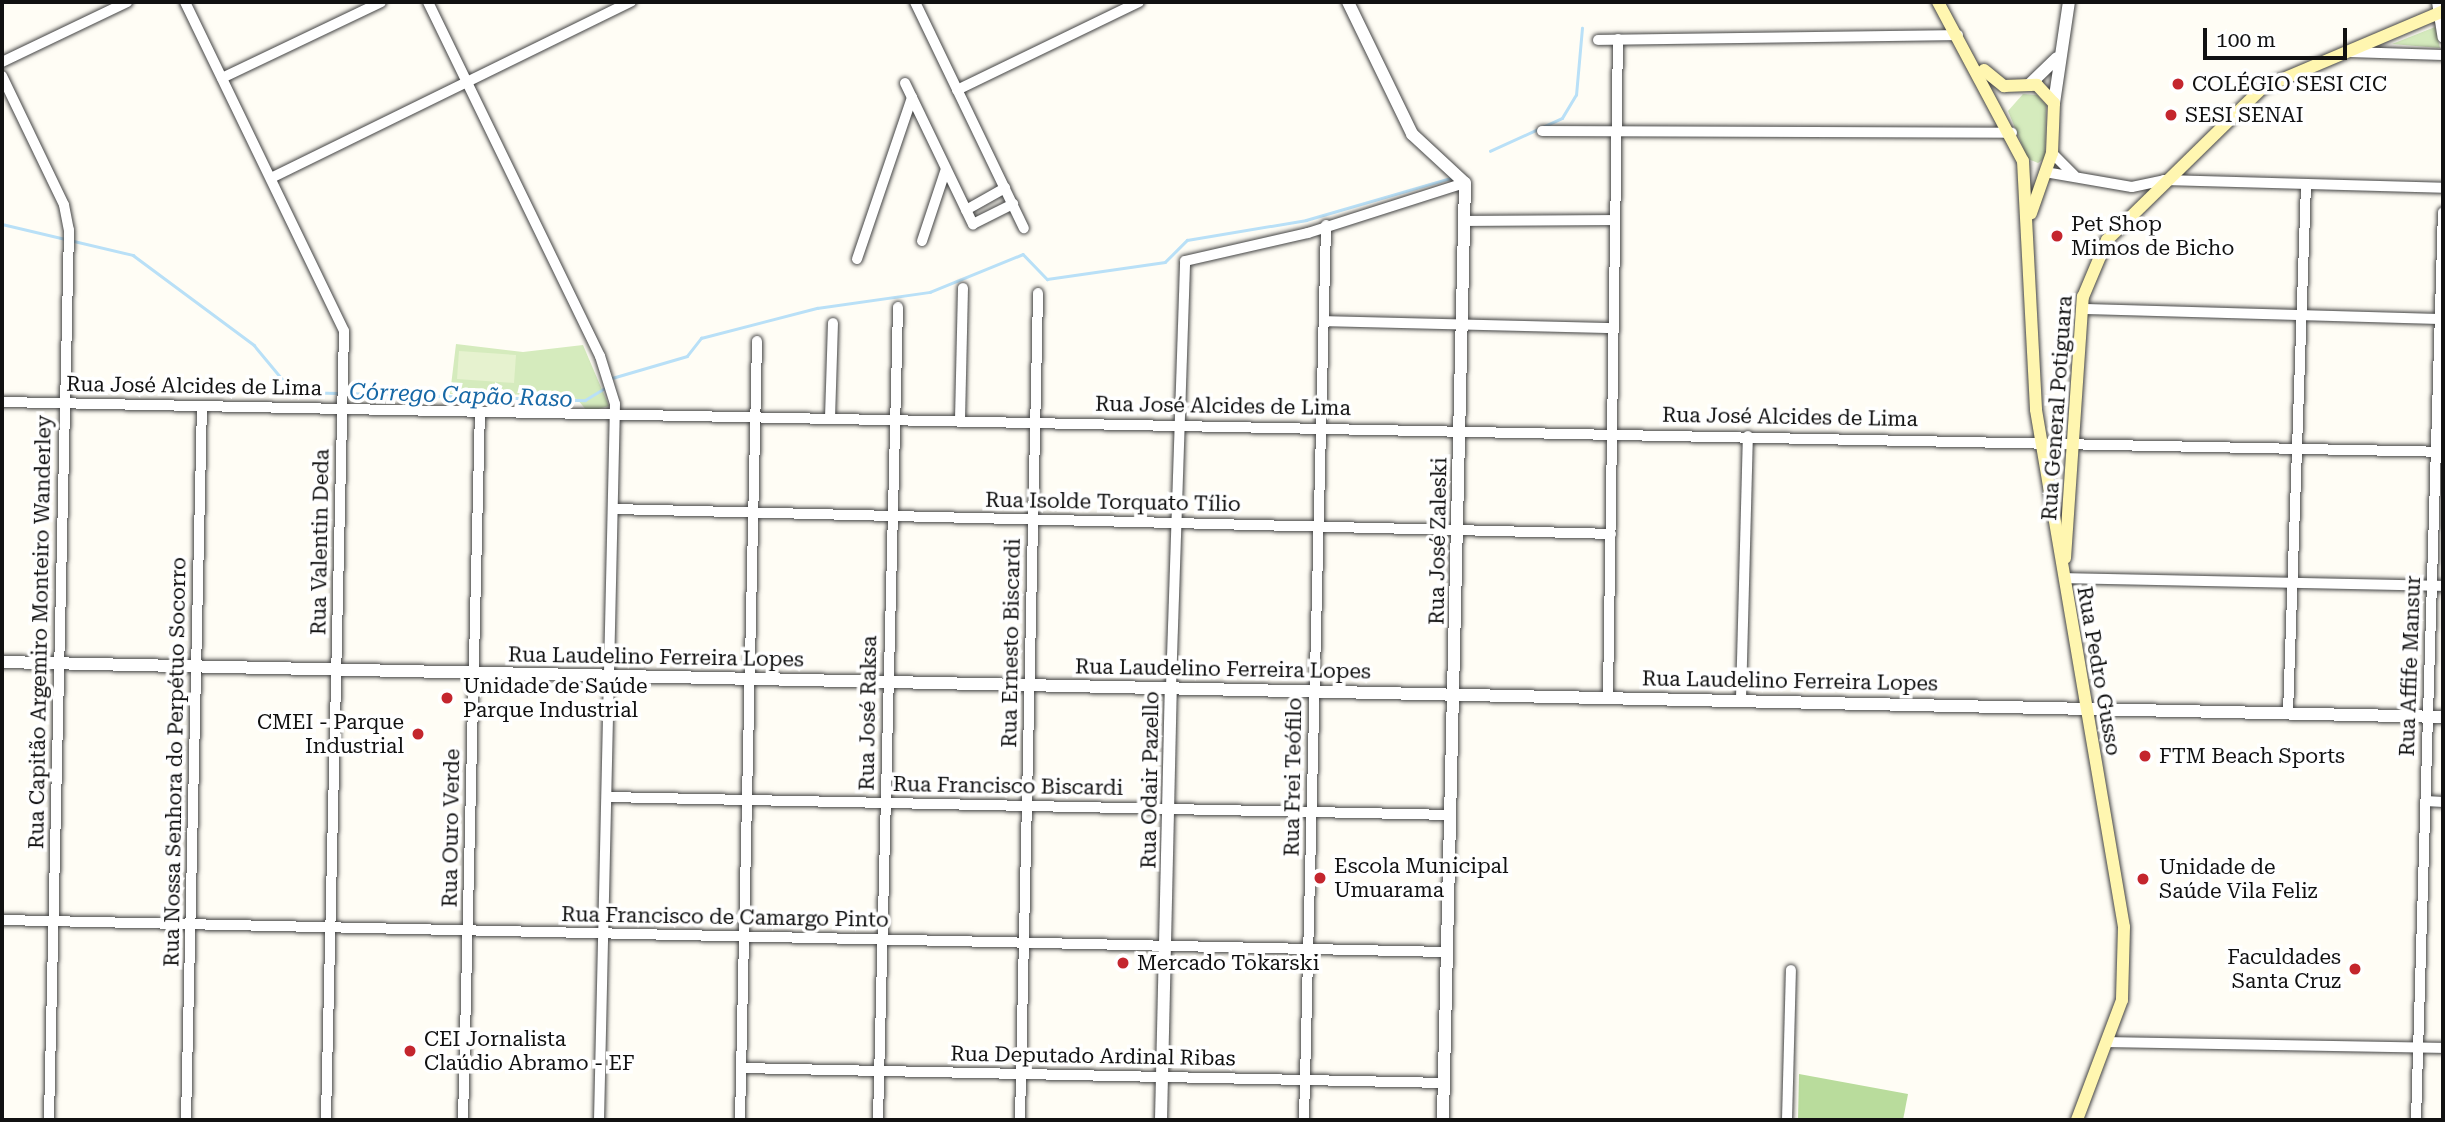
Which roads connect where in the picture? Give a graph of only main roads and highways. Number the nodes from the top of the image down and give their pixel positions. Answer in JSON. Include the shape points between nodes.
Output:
{"nodes":[{"id":1,"x":1938,"y":2,"type":"edge"},
{"id":2,"x":2439,"y":9,"type":"edge"},
{"id":3,"x":1970,"y":54,"type":"junction"},
{"id":4,"x":2014,"y":86,"type":"junction"},
{"id":5,"x":1998,"y":105,"type":"junction"},
{"id":6,"x":2024,"y":169,"type":"junction"},
{"id":7,"x":2045,"y":172,"type":"junction"},
{"id":8,"x":2028,"y":220,"type":"junction"},
{"id":9,"x":2064,"y":578,"type":"junction"},
{"id":10,"x":2077,"y":1120,"type":"edge"}],
"edges":[{"from":1,"to":3,"type":"main road","name":"Rua Pedro Gusso"},
{"from":2,"to":9,"type":"main road","name":"Rua General Potiguara","via":[[2338,52],[2246,99],[2103,247],[2082,309]]},
{"from":3,"to":4,"type":"main road","name":"Rua Pedro Gusso","via":[[1999,85]]},
{"from":3,"to":5,"type":"main road","name":"Rua Pedro Gusso"},
{"from":4,"to":5,"type":"main road"},
{"from":4,"to":7,"type":"main road","name":"Rua Pedro Gusso","via":[[2030,84],[2054,103],[2052,153]]},
{"from":5,"to":6,"type":"main road","name":"Rua Pedro Gusso"},
{"from":6,"to":7,"type":"main road"},
{"from":6,"to":8,"type":"main road","name":"Rua Pedro Gusso"},
{"from":7,"to":8,"type":"main road","name":"Rua Pedro Gusso"},
{"from":8,"to":9,"type":"main road","name":"Rua Pedro Gusso","via":[[2029,343],[2040,441]]},
{"from":9,"to":10,"type":"main road","name":"Rua Pedro Gusso","via":[[2125,943],[2122,1000]]}]}
